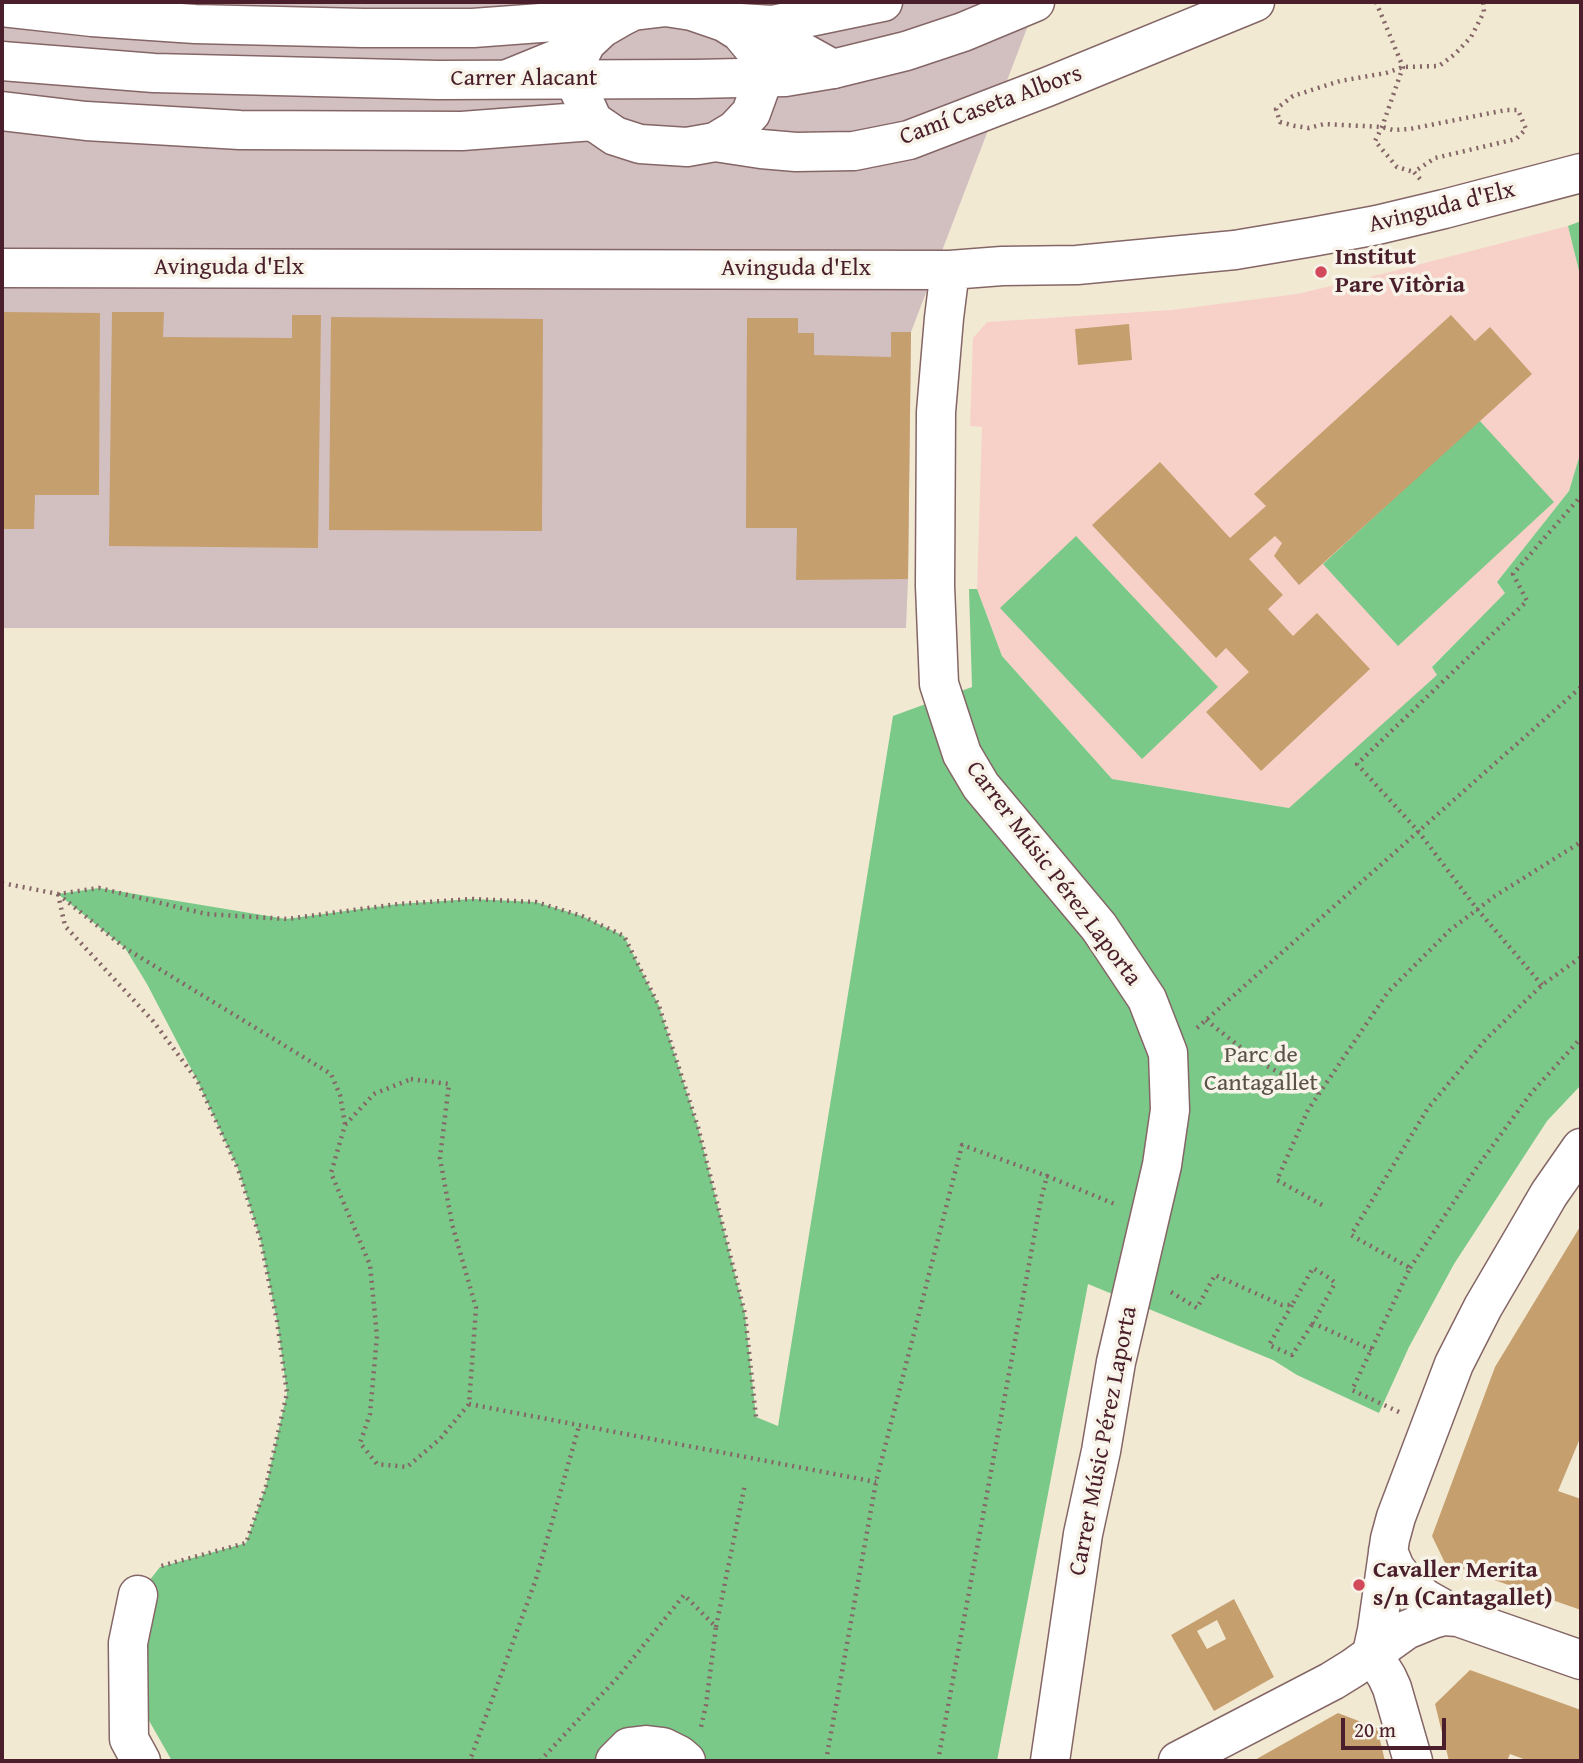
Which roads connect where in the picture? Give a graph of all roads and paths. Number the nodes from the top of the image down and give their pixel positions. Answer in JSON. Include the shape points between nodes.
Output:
{"nodes":[{"id":1,"x":883,"y":2,"type":"edge"},
{"id":2,"x":1035,"y":2,"type":"edge"},
{"id":3,"x":1255,"y":2,"type":"edge"},
{"id":4,"x":1376,"y":2,"type":"edge"},
{"id":5,"x":1483,"y":2,"type":"edge"},
{"id":6,"x":2,"y":7,"type":"edge"},
{"id":7,"x":194,"y":13,"type":"edge"},
{"id":8,"x":621,"y":17,"type":"junction"},
{"id":9,"x":732,"y":27,"type":"junction"},
{"id":10,"x":2,"y":61,"type":"edge"},
{"id":11,"x":580,"y":61,"type":"junction"},
{"id":12,"x":1403,"y":67,"type":"junction"},
{"id":13,"x":833,"y":69,"type":"junction"},
{"id":14,"x":764,"y":77,"type":"junction"},
{"id":15,"x":510,"y":78,"type":"junction"},
{"id":16,"x":2,"y":111,"type":"edge"},
{"id":17,"x":751,"y":113,"type":"junction"},
{"id":18,"x":593,"y":121,"type":"junction"},
{"id":19,"x":1382,"y":127,"type":"junction"},
{"id":20,"x":715,"y":142,"type":"junction"},
{"id":21,"x":1414,"y":172,"type":"junction"},
{"id":22,"x":1581,"y":173,"type":"edge"},
{"id":23,"x":1444,"y":209,"type":"junction"},
{"id":24,"x":2,"y":268,"type":"edge"},
{"id":25,"x":950,"y":270,"type":"junction"},
{"id":26,"x":1581,"y":496,"type":"edge"},
{"id":27,"x":1581,"y":687,"type":"edge"},
{"id":28,"x":1418,"y":831,"type":"junction"},
{"id":29,"x":1581,"y":842,"type":"edge"},
{"id":30,"x":2,"y":883,"type":"edge"},
{"id":31,"x":58,"y":894,"type":"junction"},
{"id":32,"x":1477,"y":909,"type":"junction"},
{"id":33,"x":1581,"y":957,"type":"edge"},
{"id":34,"x":1542,"y":985,"type":"junction"},
{"id":35,"x":1206,"y":1020,"type":"junction"},
{"id":36,"x":1581,"y":1038,"type":"edge"},
{"id":37,"x":1168,"y":1053,"type":"junction"},
{"id":38,"x":1319,"y":1093,"type":"junction"},
{"id":39,"x":345,"y":1125,"type":"junction"},
{"id":40,"x":1581,"y":1148,"type":"edge"},
{"id":41,"x":1047,"y":1176,"type":"junction"},
{"id":42,"x":1322,"y":1205,"type":"dead end"},
{"id":43,"x":1150,"y":1218,"type":"junction"},
{"id":44,"x":1410,"y":1268,"type":"junction"},
{"id":45,"x":1138,"y":1272,"type":"junction"},
{"id":46,"x":1292,"y":1305,"type":"junction"},
{"id":47,"x":1313,"y":1323,"type":"junction"},
{"id":48,"x":1372,"y":1350,"type":"junction"},
{"id":49,"x":469,"y":1404,"type":"junction"},
{"id":50,"x":756,"y":1417,"type":"dead end"},
{"id":51,"x":579,"y":1426,"type":"junction"},
{"id":52,"x":1431,"y":1426,"type":"junction"},
{"id":53,"x":876,"y":1482,"type":"junction"},
{"id":54,"x":745,"y":1485,"type":"dead end"},
{"id":55,"x":1388,"y":1551,"type":"junction"},
{"id":56,"x":138,"y":1595,"type":"joint"},
{"id":57,"x":1458,"y":1617,"type":"junction"},
{"id":58,"x":716,"y":1627,"type":"junction"},
{"id":59,"x":1372,"y":1653,"type":"junction"},
{"id":60,"x":1581,"y":1660,"type":"edge"},
{"id":61,"x":692,"y":1750,"type":"edge"},
{"id":62,"x":141,"y":1761,"type":"edge"},
{"id":63,"x":473,"y":1761,"type":"edge"},
{"id":64,"x":540,"y":1761,"type":"edge"},
{"id":65,"x":615,"y":1761,"type":"edge"},
{"id":66,"x":826,"y":1761,"type":"edge"},
{"id":67,"x":937,"y":1761,"type":"edge"},
{"id":68,"x":1050,"y":1761,"type":"edge"},
{"id":69,"x":1178,"y":1761,"type":"edge"},
{"id":70,"x":1413,"y":1761,"type":"edge"}],
"edges":[{"from":1,"to":9,"type":"street","via":[[772,25]]},
{"from":2,"to":13,"type":"street","name":"Carrer Alacant","via":[[906,51]]},
{"from":3,"to":20,"type":"street","name":"Camí Caseta Albors","via":[[909,140],[854,151],[770,150]]},
{"from":4,"to":12,"type":"path"},
{"from":5,"to":12,"type":"path","via":[[1484,12],[1471,37],[1455,54],[1439,66]]},
{"from":6,"to":7,"type":"street","via":[[93,17]]},
{"from":7,"to":8,"type":"street","via":[[350,28],[473,28]]},
{"from":8,"to":9,"type":"street","via":[[633,11],[680,8]]},
{"from":8,"to":11,"type":"street","via":[[602,28]]},
{"from":9,"to":13,"type":"street","via":[[797,49]]},
{"from":9,"to":14,"type":"street","via":[[755,50]]},
{"from":10,"to":15,"type":"street","name":"Carrer Alacant","via":[[155,73]]},
{"from":11,"to":14,"type":"street","name":"Carrer Alacant","via":[[695,79]]},
{"from":11,"to":15,"type":"street","name":"Carrer Alacant"},
{"from":11,"to":18,"type":"street"},
{"from":12,"to":19,"type":"path"},
{"from":12,"to":19,"type":"path","via":[[1311,90],[1276,109],[1280,122],[1295,126]]},
{"from":13,"to":14,"type":"street","name":"Carrer Alacant"},
{"from":13,"to":17,"type":"street"},
{"from":14,"to":17,"type":"street"},
{"from":15,"to":18,"type":"street","via":[[556,90]]},
{"from":16,"to":18,"type":"street","name":"Carrer Alacant","via":[[240,130],[462,131]]},
{"from":17,"to":20,"type":"street"},
{"from":18,"to":20,"type":"street","via":[[615,136],[640,144],[687,147]]},
{"from":19,"to":21,"type":"path","via":[[1375,141],[1397,167]]},
{"from":19,"to":21,"type":"path","via":[[1410,129],[1518,110],[1526,129],[1516,139],[1435,158]]},
{"from":21,"to":23,"type":"path"},
{"from":22,"to":23,"type":"street","name":"Avinguda d'Elx"},
{"from":23,"to":25,"type":"street","name":"Avinguda d'Elx","via":[[1236,250],[1077,265]]},
{"from":24,"to":25,"type":"street","name":"Avinguda d'Elx"},
{"from":25,"to":37,"type":"street","name":"Carrer Músic Pérez Laporta","via":[[936,412],[939,684],[962,754],[981,786],[1099,927],[1147,999]]},
{"from":26,"to":28,"type":"path","via":[[1513,574],[1527,601],[1357,764]]},
{"from":27,"to":28,"type":"path"},
{"from":28,"to":32,"type":"path"},
{"from":28,"to":35,"type":"path"},
{"from":29,"to":32,"type":"path"},
{"from":30,"to":31,"type":"path"},
{"from":31,"to":39,"type":"path","via":[[125,948],[331,1074]]},
{"from":31,"to":50,"type":"path","via":[[99,888],[206,914],[286,919],[398,904],[472,899],[536,902],[582,916],[624,936],[659,1006],[698,1127],[745,1314]]},
{"from":31,"to":56,"type":"path","via":[[65,926],[153,1021],[197,1080],[238,1169],[260,1238],[287,1393],[266,1486],[246,1543],[160,1567]]},
{"from":32,"to":34,"type":"path"},
{"from":32,"to":38,"type":"path","via":[[1388,992]]},
{"from":33,"to":34,"type":"path"},
{"from":34,"to":44,"type":"path","via":[[1486,1038],[1428,1108],[1351,1235]]},
{"from":35,"to":37,"type":"path"},
{"from":35,"to":38,"type":"path","via":[[1259,1062]]},
{"from":36,"to":44,"type":"path","via":[[1532,1092]]},
{"from":37,"to":43,"type":"street","name":"Carrer Músic Pérez Laporta","via":[[1170,1110]]},
{"from":38,"to":42,"type":"path","via":[[1277,1180]]},
{"from":39,"to":49,"type":"path","via":[[374,1094],[411,1079],[449,1084],[440,1157],[452,1224],[476,1308]]},
{"from":39,"to":49,"type":"path","via":[[331,1173],[370,1265],[377,1336],[370,1414],[360,1443],[377,1464],[407,1467],[440,1439]]},
{"from":40,"to":52,"type":"street","via":[[1483,1307],[1454,1364]]},
{"from":41,"to":43,"type":"path"},
{"from":41,"to":53,"type":"path","via":[[962,1145]]},
{"from":41,"to":67,"type":"path"},
{"from":43,"to":45,"type":"street","name":"Carrer Músic Pérez Laporta"},
{"from":44,"to":48,"type":"path"},
{"from":45,"to":46,"type":"path","via":[[1197,1308],[1215,1275],[1282,1305]]},
{"from":45,"to":68,"type":"street","name":"Carrer Músic Pérez Laporta","via":[[1083,1534]]},
{"from":46,"to":47,"type":"path","via":[[1269,1345],[1292,1355]]},
{"from":46,"to":47,"type":"path","via":[[1313,1268],[1331,1279],[1335,1283]]},
{"from":47,"to":48,"type":"path"},
{"from":48,"to":52,"type":"path","via":[[1352,1390]]},
{"from":49,"to":51,"type":"path"},
{"from":51,"to":53,"type":"path"},
{"from":51,"to":63,"type":"path","via":[[536,1579]]},
{"from":52,"to":55,"type":"street"},
{"from":53,"to":66,"type":"path"},
{"from":54,"to":58,"type":"path"},
{"from":55,"to":57,"type":"street","via":[[1409,1586]]},
{"from":55,"to":59,"type":"street"},
{"from":56,"to":62,"type":"street","via":[[128,1643],[129,1739]]},
{"from":57,"to":59,"type":"street","via":[[1421,1623]]},
{"from":57,"to":60,"type":"street"},
{"from":58,"to":61,"type":"path","via":[[706,1704]]},
{"from":58,"to":64,"type":"path","via":[[684,1595],[618,1677]]},
{"from":59,"to":69,"type":"street","via":[[1332,1681]]},
{"from":59,"to":70,"type":"street","via":[[1392,1688]]},
{"from":61,"to":65,"type":"street","via":[[679,1755],[663,1747],[629,1747]]}]}
